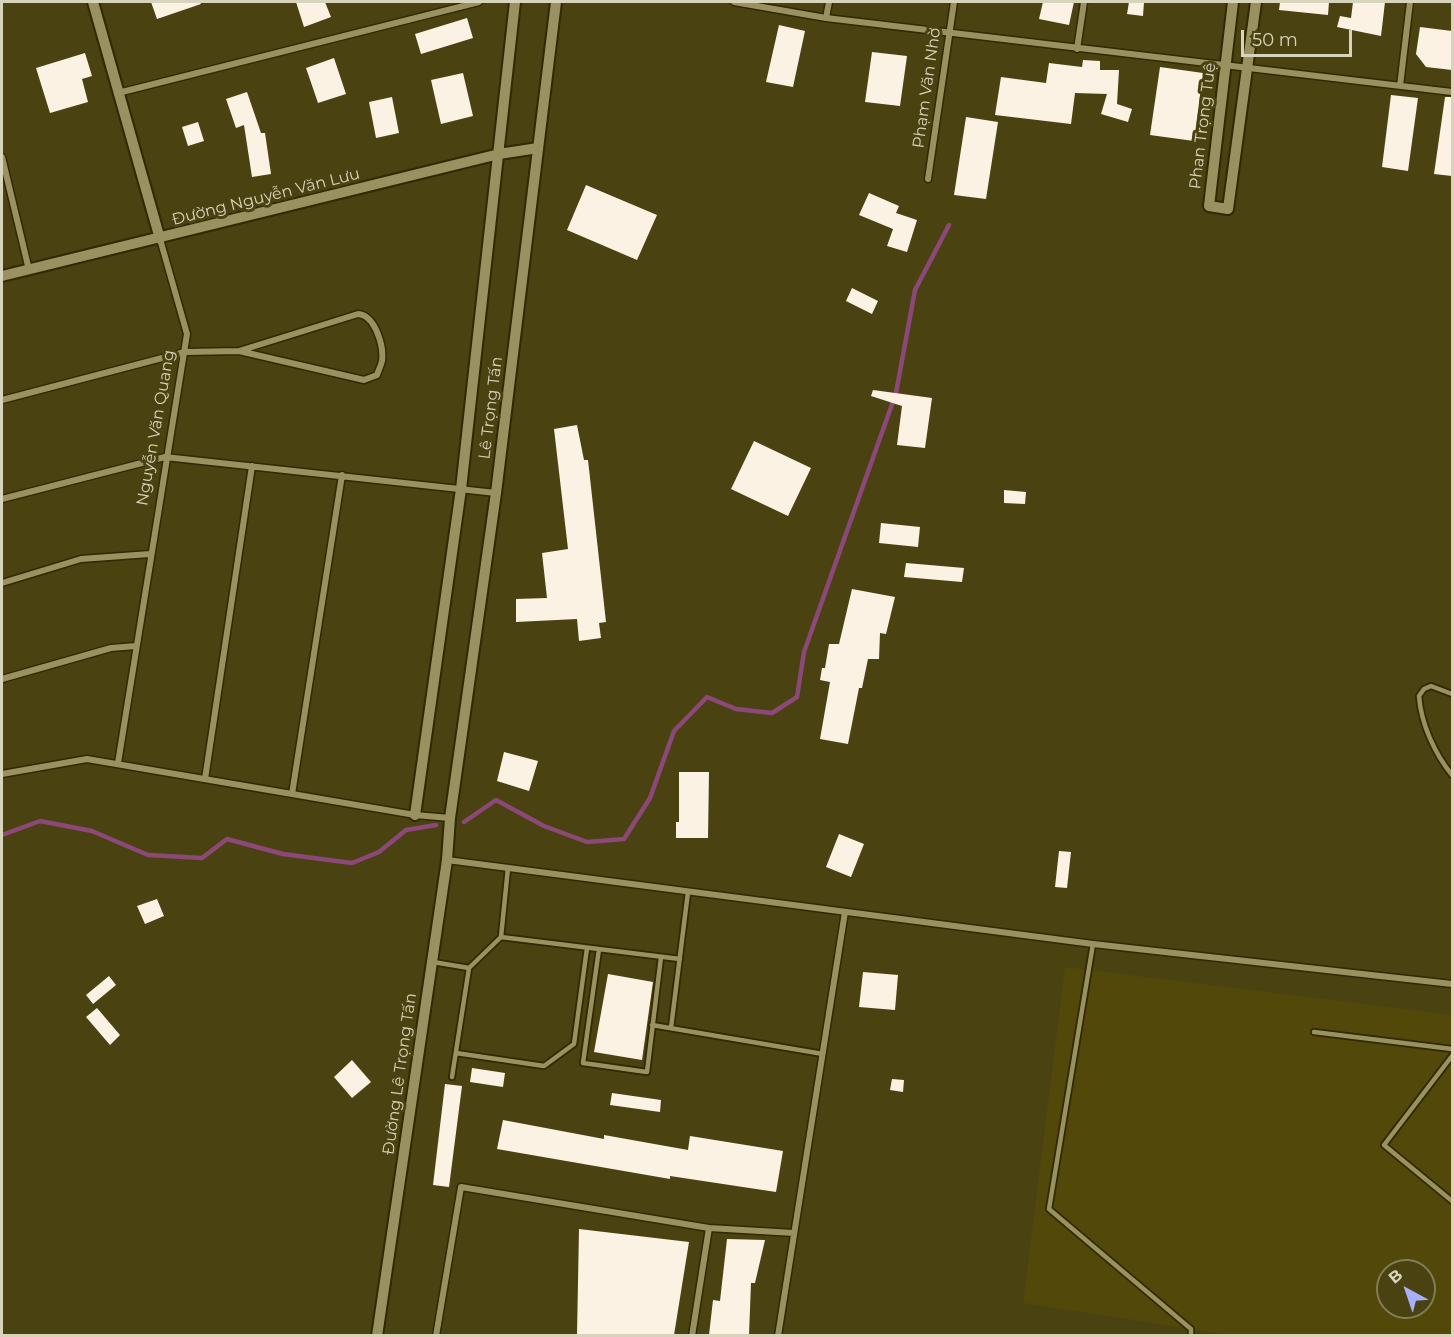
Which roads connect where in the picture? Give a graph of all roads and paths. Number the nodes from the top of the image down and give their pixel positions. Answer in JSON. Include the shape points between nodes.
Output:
{"nodes":[{"id":1,"x":93,"y":2,"type":"edge"},
{"id":2,"x":478,"y":2,"type":"edge"},
{"id":3,"x":515,"y":2,"type":"edge"},
{"id":4,"x":556,"y":2,"type":"edge"},
{"id":5,"x":734,"y":2,"type":"edge"},
{"id":6,"x":829,"y":2,"type":"edge"},
{"id":7,"x":954,"y":2,"type":"edge"},
{"id":8,"x":1084,"y":2,"type":"edge"},
{"id":9,"x":1233,"y":2,"type":"edge"},
{"id":10,"x":1256,"y":2,"type":"edge"},
{"id":11,"x":1410,"y":2,"type":"edge"},
{"id":12,"x":826,"y":18,"type":"junction"},
{"id":13,"x":949,"y":33,"type":"junction"},
{"id":14,"x":1077,"y":49,"type":"junction"},
{"id":15,"x":1225,"y":66,"type":"junction"},
{"id":16,"x":1247,"y":68,"type":"junction"},
{"id":17,"x":1400,"y":86,"type":"junction"},
{"id":18,"x":1452,"y":92,"type":"edge"},
{"id":19,"x":117,"y":93,"type":"junction"},
{"id":20,"x":538,"y":148,"type":"junction"},
{"id":21,"x":499,"y":154,"type":"junction"},
{"id":22,"x":2,"y":157,"type":"edge"},
{"id":23,"x":927,"y":179,"type":"dead end"},
{"id":24,"x":160,"y":239,"type":"junction"},
{"id":25,"x":29,"y":270,"type":"junction"},
{"id":26,"x":2,"y":276,"type":"edge"},
{"id":27,"x":239,"y":351,"type":"junction"},
{"id":28,"x":185,"y":352,"type":"junction"},
{"id":29,"x":2,"y":400,"type":"edge"},
{"id":30,"x":165,"y":457,"type":"junction"},
{"id":31,"x":252,"y":466,"type":"junction"},
{"id":32,"x":342,"y":475,"type":"junction"},
{"id":33,"x":461,"y":489,"type":"junction"},
{"id":34,"x":496,"y":493,"type":"junction"},
{"id":35,"x":2,"y":499,"type":"edge"},
{"id":36,"x":150,"y":554,"type":"junction"},
{"id":37,"x":2,"y":582,"type":"edge"},
{"id":38,"x":136,"y":646,"type":"junction"},
{"id":39,"x":2,"y":679,"type":"edge"},
{"id":40,"x":1452,"y":694,"type":"edge"},
{"id":41,"x":118,"y":763,"type":"junction"},
{"id":42,"x":2,"y":774,"type":"edge"},
{"id":43,"x":1452,"y":775,"type":"edge"},
{"id":44,"x":205,"y":779,"type":"junction"},
{"id":45,"x":292,"y":794,"type":"junction"},
{"id":46,"x":415,"y":815,"type":"junction"},
{"id":47,"x":450,"y":818,"type":"junction"},
{"id":48,"x":447,"y":860,"type":"junction"},
{"id":49,"x":508,"y":868,"type":"junction"},
{"id":50,"x":688,"y":892,"type":"junction"},
{"id":51,"x":845,"y":912,"type":"junction"},
{"id":52,"x":501,"y":937,"type":"junction"},
{"id":53,"x":1093,"y":944,"type":"junction"},
{"id":54,"x":587,"y":948,"type":"junction"},
{"id":55,"x":599,"y":949,"type":"junction"},
{"id":56,"x":661,"y":957,"type":"junction"},
{"id":57,"x":680,"y":959,"type":"junction"},
{"id":58,"x":432,"y":962,"type":"junction"},
{"id":59,"x":469,"y":968,"type":"junction"},
{"id":60,"x":1452,"y":984,"type":"edge"},
{"id":61,"x":652,"y":1025,"type":"junction"},
{"id":62,"x":671,"y":1029,"type":"junction"},
{"id":63,"x":1314,"y":1032,"type":"dead end"},
{"id":64,"x":1452,"y":1049,"type":"edge"},
{"id":65,"x":456,"y":1053,"type":"junction"},
{"id":66,"x":823,"y":1054,"type":"junction"},
{"id":67,"x":1452,"y":1056,"type":"edge"},
{"id":68,"x":452,"y":1077,"type":"dead end"},
{"id":69,"x":1452,"y":1201,"type":"edge"},
{"id":70,"x":710,"y":1228,"type":"junction"},
{"id":71,"x":794,"y":1233,"type":"junction"},
{"id":72,"x":377,"y":1335,"type":"edge"},
{"id":73,"x":436,"y":1335,"type":"edge"},
{"id":74,"x":692,"y":1335,"type":"edge"},
{"id":75,"x":778,"y":1335,"type":"edge"},
{"id":76,"x":1191,"y":1335,"type":"edge"}],
"edges":[{"from":1,"to":19,"type":"street","name":"Nguyễn Văn Quang"},
{"from":2,"to":19,"type":"street"},
{"from":3,"to":21,"type":"street","name":"Lê Trọng Tấn"},
{"from":4,"to":20,"type":"street","name":"Lê Trọng Tấn"},
{"from":5,"to":12,"type":"street"},
{"from":6,"to":12,"type":"street"},
{"from":7,"to":13,"type":"street","name":"Phạm Văn Nhờ"},
{"from":8,"to":14,"type":"street"},
{"from":9,"to":15,"type":"street","name":"Phan Trọng Tuệ"},
{"from":10,"to":16,"type":"street","name":"Phan Trọng Tuệ"},
{"from":11,"to":17,"type":"street"},
{"from":12,"to":13,"type":"street"},
{"from":13,"to":14,"type":"street"},
{"from":13,"to":23,"type":"street","name":"Phạm Văn Nhờ"},
{"from":14,"to":15,"type":"street"},
{"from":15,"to":16,"type":"street"},
{"from":15,"to":16,"type":"street","name":"Phan Trọng Tuệ","via":[[1209,206],[1228,209]]},
{"from":16,"to":17,"type":"street"},
{"from":17,"to":18,"type":"street"},
{"from":19,"to":24,"type":"street","name":"Nguyễn Văn Quang"},
{"from":20,"to":21,"type":"street","name":"Đường Nguyễn Văn Lưu"},
{"from":20,"to":34,"type":"street","name":"Lê Trọng Tấn"},
{"from":21,"to":24,"type":"street","name":"Đường Nguyễn Văn Lưu"},
{"from":21,"to":33,"type":"street","name":"Lê Trọng Tấn"},
{"from":22,"to":25,"type":"street"},
{"from":24,"to":25,"type":"street","name":"Đường Nguyễn Văn Lưu"},
{"from":24,"to":28,"type":"street","name":"Nguyễn Văn Quang","via":[[186,334]]},
{"from":25,"to":26,"type":"street","name":"Đường Nguyễn Văn Lưu"},
{"from":27,"to":27,"type":"street","via":[[364,380],[376,375],[382,360],[373,321],[358,314]]},
{"from":27,"to":28,"type":"street"},
{"from":28,"to":29,"type":"street"},
{"from":28,"to":30,"type":"street","name":"Nguyễn Văn Quang"},
{"from":30,"to":31,"type":"street"},
{"from":30,"to":35,"type":"street"},
{"from":30,"to":36,"type":"street","name":"Nguyễn Văn Quang"},
{"from":31,"to":32,"type":"street"},
{"from":31,"to":44,"type":"street"},
{"from":32,"to":33,"type":"street"},
{"from":32,"to":45,"type":"street"},
{"from":33,"to":34,"type":"street"},
{"from":33,"to":46,"type":"street","name":"Lê Trọng Tấn"},
{"from":34,"to":47,"type":"street","name":"Lê Trọng Tấn"},
{"from":36,"to":37,"type":"street","via":[[81,559]]},
{"from":36,"to":38,"type":"street","name":"Nguyễn Văn Quang"},
{"from":38,"to":39,"type":"street","via":[[111,648]]},
{"from":38,"to":41,"type":"street","name":"Nguyễn Văn Quang"},
{"from":40,"to":43,"type":"lane","via":[[1431,686],[1419,696],[1432,741]]},
{"from":41,"to":42,"type":"street","via":[[87,759]]},
{"from":41,"to":44,"type":"street"},
{"from":44,"to":45,"type":"street"},
{"from":45,"to":46,"type":"street"},
{"from":46,"to":47,"type":"street"},
{"from":47,"to":48,"type":"street","name":"Đường Lê Trọng Tấn"},
{"from":48,"to":49,"type":"street"},
{"from":48,"to":58,"type":"street","name":"Đường Lê Trọng Tấn"},
{"from":49,"to":50,"type":"street"},
{"from":49,"to":52,"type":"lane"},
{"from":50,"to":51,"type":"street"},
{"from":50,"to":57,"type":"lane"},
{"from":51,"to":53,"type":"street"},
{"from":51,"to":66,"type":"street"},
{"from":52,"to":54,"type":"lane"},
{"from":52,"to":59,"type":"lane"},
{"from":53,"to":60,"type":"street"},
{"from":53,"to":76,"type":"lane","via":[[1049,1209],[1191,1329]]},
{"from":54,"to":55,"type":"lane"},
{"from":54,"to":65,"type":"lane","via":[[574,1044],[544,1066]]},
{"from":55,"to":56,"type":"lane"},
{"from":55,"to":61,"type":"lane","via":[[583,1063],[647,1072]]},
{"from":56,"to":57,"type":"lane"},
{"from":56,"to":61,"type":"lane"},
{"from":57,"to":62,"type":"lane"},
{"from":58,"to":59,"type":"lane"},
{"from":58,"to":72,"type":"street","name":"Đường Lê Trọng Tấn"},
{"from":59,"to":65,"type":"lane"},
{"from":61,"to":62,"type":"lane"},
{"from":62,"to":66,"type":"lane"},
{"from":63,"to":64,"type":"lane"},
{"from":65,"to":68,"type":"lane"},
{"from":66,"to":71,"type":"street"},
{"from":67,"to":69,"type":"lane","via":[[1384,1145]]},
{"from":70,"to":71,"type":"street"},
{"from":70,"to":73,"type":"street","via":[[461,1187]]},
{"from":70,"to":74,"type":"street"},
{"from":71,"to":75,"type":"street"}]}
